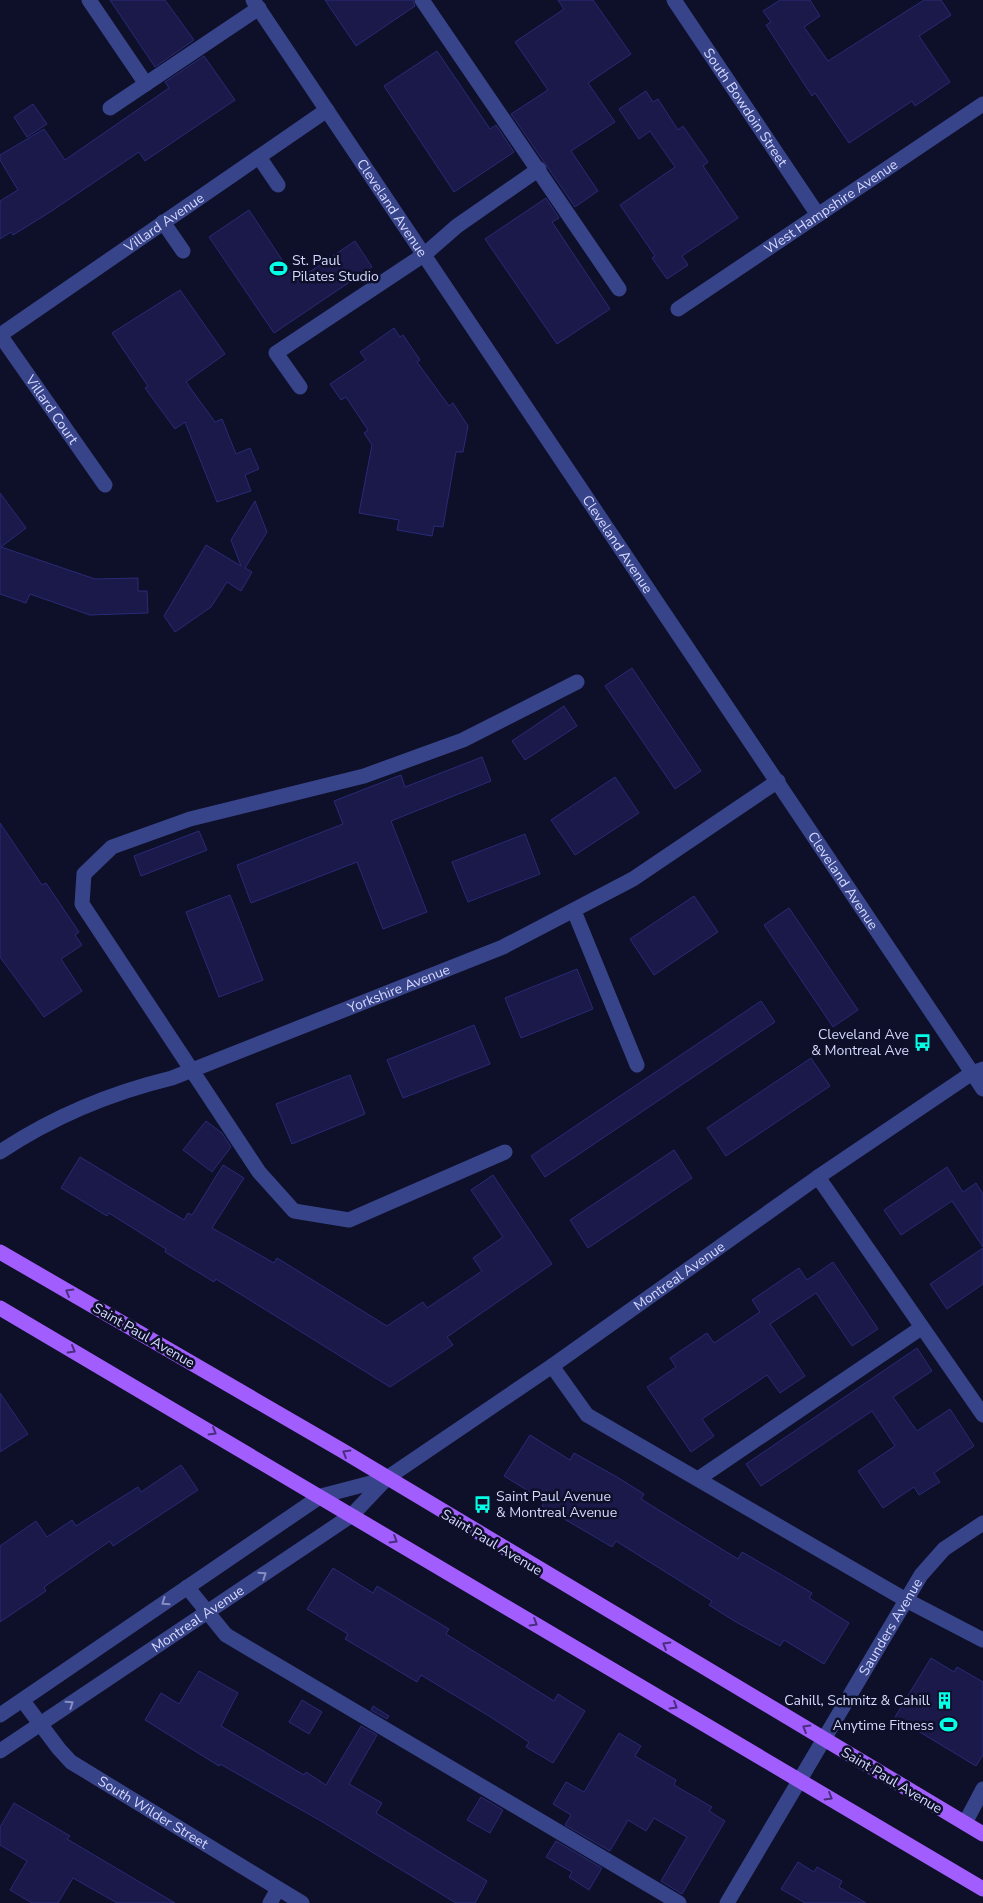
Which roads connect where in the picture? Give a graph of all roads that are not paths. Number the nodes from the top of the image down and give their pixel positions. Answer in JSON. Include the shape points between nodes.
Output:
{"nodes":[{"id":1,"x":89,"y":0,"type":"edge"},
{"id":2,"x":422,"y":0,"type":"edge"},
{"id":3,"x":674,"y":0,"type":"edge"},
{"id":4,"x":256,"y":4,"type":"edge"},
{"id":5,"x":146,"y":84,"type":"junction"},
{"id":6,"x":983,"y":104,"type":"edge"},
{"id":7,"x":110,"y":108,"type":"dead end"},
{"id":8,"x":327,"y":110,"type":"junction"},
{"id":9,"x":259,"y":157,"type":"junction"},
{"id":10,"x":538,"y":169,"type":"junction"},
{"id":11,"x":278,"y":185,"type":"dead end"},
{"id":12,"x":818,"y":215,"type":"junction"},
{"id":13,"x":162,"y":222,"type":"junction"},
{"id":14,"x":182,"y":250,"type":"dead end"},
{"id":15,"x":425,"y":254,"type":"junction"},
{"id":16,"x":619,"y":289,"type":"dead end"},
{"id":17,"x":678,"y":309,"type":"dead end"},
{"id":18,"x":0,"y":335,"type":"edge"},
{"id":19,"x":300,"y":387,"type":"dead end"},
{"id":20,"x":105,"y":485,"type":"dead end"},
{"id":21,"x":577,"y":682,"type":"dead end"},
{"id":22,"x":778,"y":781,"type":"junction"},
{"id":23,"x":574,"y":912,"type":"junction"},
{"id":24,"x":983,"y":1059,"type":"edge"},
{"id":25,"x":637,"y":1065,"type":"dead end"},
{"id":26,"x":191,"y":1070,"type":"junction"},
{"id":27,"x":978,"y":1071,"type":"edge"},
{"id":28,"x":983,"y":1089,"type":"edge"},
{"id":29,"x":0,"y":1152,"type":"edge"},
{"id":30,"x":505,"y":1152,"type":"dead end"},
{"id":31,"x":818,"y":1178,"type":"junction"},
{"id":32,"x":0,"y":1252,"type":"edge"},
{"id":33,"x":0,"y":1308,"type":"edge"},
{"id":34,"x":921,"y":1328,"type":"junction"},
{"id":35,"x":552,"y":1366,"type":"junction"},
{"id":36,"x":983,"y":1415,"type":"edge"},
{"id":37,"x":387,"y":1478,"type":"junction"},
{"id":38,"x":698,"y":1479,"type":"junction"},
{"id":39,"x":321,"y":1496,"type":"junction"},
{"id":40,"x":352,"y":1515,"type":"junction"},
{"id":41,"x":983,"y":1523,"type":"edge"},
{"id":42,"x":187,"y":1587,"type":"junction"},
{"id":43,"x":906,"y":1600,"type":"junction"},
{"id":44,"x":206,"y":1612,"type":"junction"},
{"id":45,"x":983,"y":1640,"type":"edge"},
{"id":46,"x":22,"y":1701,"type":"junction"},
{"id":47,"x":0,"y":1715,"type":"edge"},
{"id":48,"x":40,"y":1724,"type":"junction"},
{"id":49,"x":824,"y":1740,"type":"junction"},
{"id":50,"x":0,"y":1751,"type":"edge"},
{"id":51,"x":800,"y":1780,"type":"junction"},
{"id":52,"x":983,"y":1789,"type":"edge"},
{"id":53,"x":965,"y":1824,"type":"junction"},
{"id":54,"x":983,"y":1834,"type":"edge"},
{"id":55,"x":278,"y":1889,"type":"junction"},
{"id":56,"x":983,"y":1889,"type":"edge"},
{"id":57,"x":270,"y":1903,"type":"edge"},
{"id":58,"x":302,"y":1903,"type":"edge"},
{"id":59,"x":679,"y":1903,"type":"edge"},
{"id":60,"x":727,"y":1903,"type":"edge"}],
"edges":[{"from":1,"to":5,"type":"street"},
{"from":2,"to":10,"type":"street"},
{"from":3,"to":12,"type":"street","name":"South Bowdoin Street"},
{"from":4,"to":5,"type":"street"},
{"from":4,"to":8,"type":"street","name":"Cleveland Avenue"},
{"from":5,"to":7,"type":"street"},
{"from":6,"to":12,"type":"street","name":"West Hampshire Avenue"},
{"from":8,"to":9,"type":"street","name":"Villard Avenue"},
{"from":8,"to":15,"type":"street","name":"Cleveland Avenue"},
{"from":9,"to":11,"type":"street"},
{"from":9,"to":13,"type":"street","name":"Villard Avenue"},
{"from":10,"to":15,"type":"street","via":[[457,226]]},
{"from":10,"to":16,"type":"street"},
{"from":12,"to":17,"type":"street","name":"West Hampshire Avenue"},
{"from":13,"to":14,"type":"street"},
{"from":13,"to":18,"type":"street","name":"Villard Avenue"},
{"from":15,"to":19,"type":"street","via":[[276,353]]},
{"from":15,"to":22,"type":"street","name":"Cleveland Avenue"},
{"from":18,"to":20,"type":"street","name":"Villard Court"},
{"from":21,"to":26,"type":"street","via":[[463,740],[364,776],[190,819],[112,847],[84,874],[82,904]]},
{"from":22,"to":23,"type":"street","name":"Yorkshire Avenue","via":[[633,879]]},
{"from":22,"to":27,"type":"street","name":"Cleveland Avenue"},
{"from":23,"to":25,"type":"street"},
{"from":23,"to":26,"type":"street","name":"Yorkshire Avenue","via":[[503,947]]},
{"from":24,"to":27,"type":"street","name":"Montreal Avenue"},
{"from":26,"to":29,"type":"street","name":"Yorkshire Avenue","via":[[75,1109],[33,1130]]},
{"from":26,"to":30,"type":"street","via":[[259,1172],[294,1211],[349,1220]]},
{"from":27,"to":28,"type":"street","name":"Cleveland Avenue"},
{"from":27,"to":31,"type":"street","name":"Montreal Avenue"},
{"from":31,"to":34,"type":"street"},
{"from":31,"to":35,"type":"street","name":"Montreal Avenue"},
{"from":37,"to":32,"type":"main road","name":"Saint Paul Avenue","one_way":true},
{"from":33,"to":39,"type":"main road","one_way":true},
{"from":34,"to":36,"type":"street"},
{"from":34,"to":38,"type":"street"},
{"from":35,"to":37,"type":"street","name":"Montreal Avenue"},
{"from":35,"to":38,"type":"street","via":[[587,1415]]},
{"from":37,"to":39,"type":"street","name":"Montreal Avenue"},
{"from":37,"to":40,"type":"street","name":"Montreal Avenue"},
{"from":49,"to":37,"type":"main road","name":"Saint Paul Avenue","one_way":true},
{"from":38,"to":43,"type":"street"},
{"from":39,"to":40,"type":"main road"},
{"from":39,"to":42,"type":"street","name":"Montreal Avenue"},
{"from":44,"to":40,"type":"street","name":"Montreal Avenue","one_way":true},
{"from":40,"to":51,"type":"main road","one_way":true},
{"from":41,"to":43,"type":"street","name":"Saunders Avenue","via":[[931,1560]]},
{"from":42,"to":44,"type":"street"},
{"from":42,"to":46,"type":"street","name":"Montreal Avenue","one_way":true},
{"from":43,"to":45,"type":"street"},
{"from":43,"to":49,"type":"street","name":"Saunders Avenue"},
{"from":48,"to":44,"type":"street","name":"Montreal Avenue","one_way":true},
{"from":44,"to":59,"type":"street","via":[[226,1636]]},
{"from":46,"to":47,"type":"street","name":"Montreal Avenue"},
{"from":46,"to":48,"type":"street","name":"South Wilder Street"},
{"from":48,"to":50,"type":"street","name":"Montreal Avenue"},
{"from":48,"to":55,"type":"street","name":"South Wilder Street","via":[[71,1762]]},
{"from":49,"to":51,"type":"street","name":"Saunders Avenue"},
{"from":49,"to":53,"type":"main road","name":"Saint Paul Avenue"},
{"from":51,"to":56,"type":"main road","one_way":true},
{"from":51,"to":60,"type":"street","name":"Saunders Avenue"},
{"from":52,"to":53,"type":"street"},
{"from":53,"to":54,"type":"main road","name":"Saint Paul Avenue"},
{"from":55,"to":57,"type":"street"},
{"from":55,"to":58,"type":"street","name":"South Wilder Street"}]}
